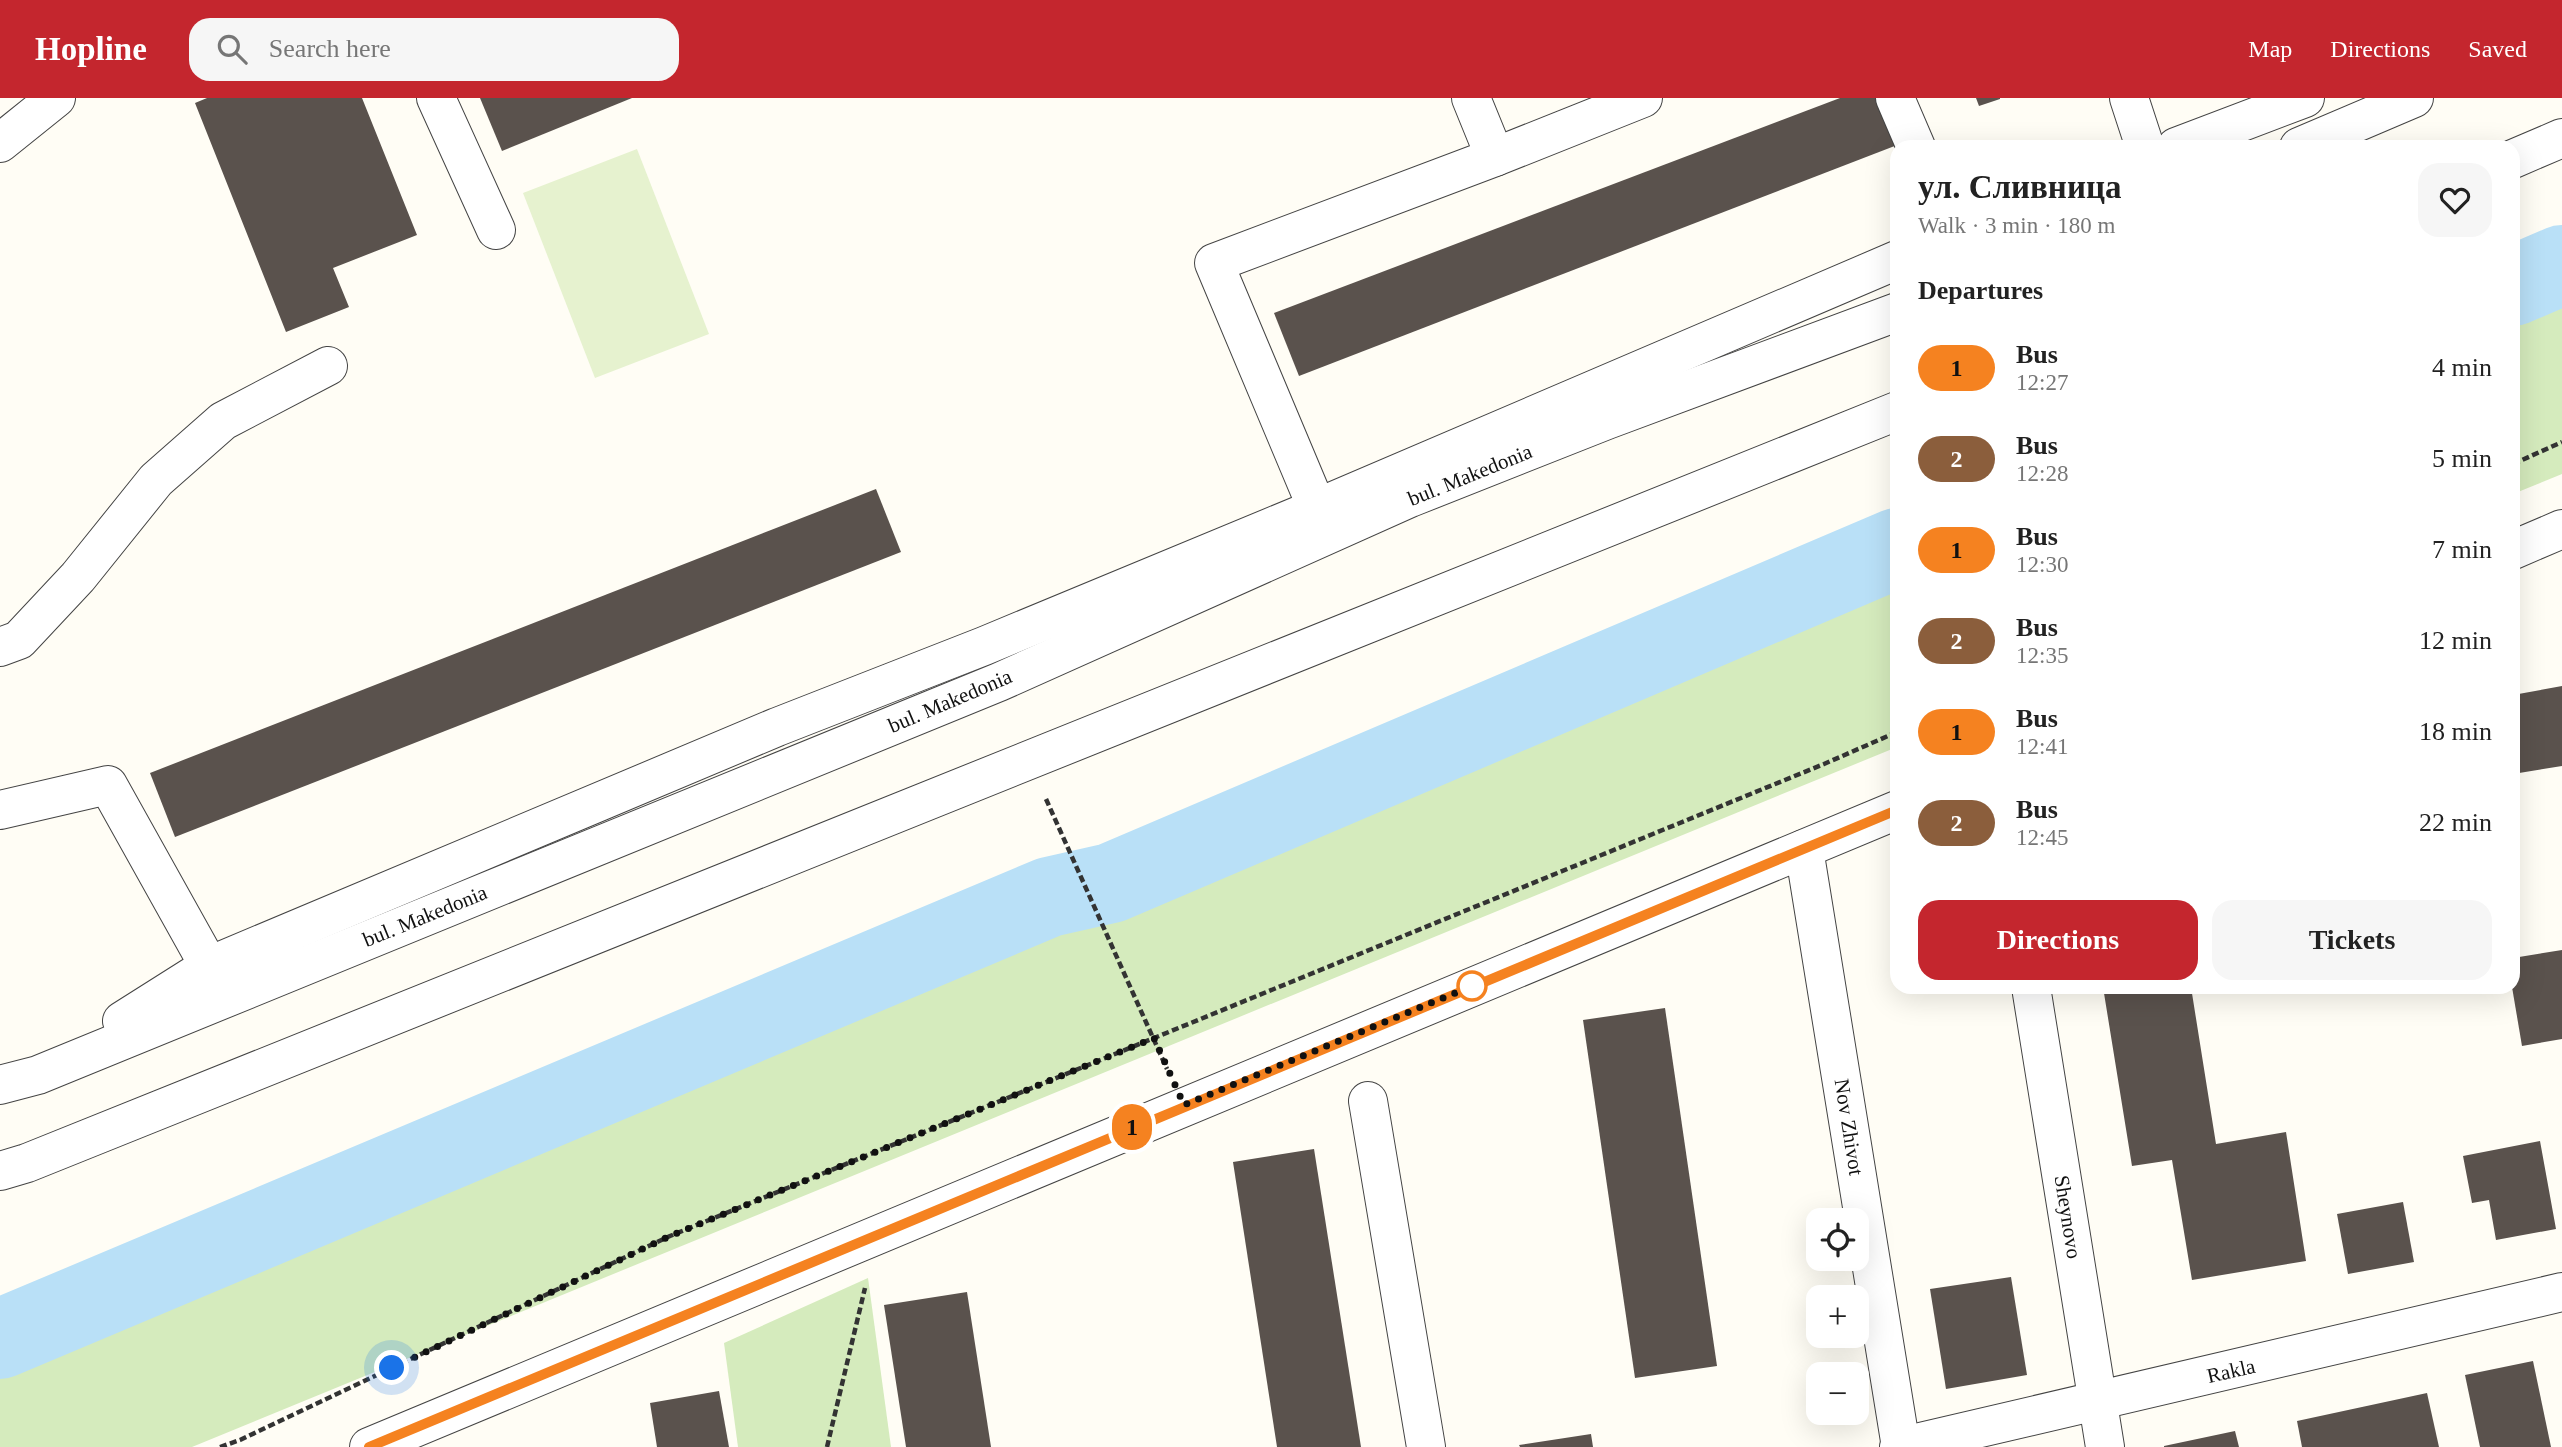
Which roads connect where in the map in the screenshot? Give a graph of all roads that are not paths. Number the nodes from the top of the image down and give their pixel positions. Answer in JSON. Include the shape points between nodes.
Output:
{"nodes":[{"id":1,"x":56,"y":98,"type":"edge"},
{"id":2,"x":436,"y":98,"type":"edge"},
{"id":3,"x":1471,"y":98,"type":"edge"},
{"id":4,"x":1643,"y":98,"type":"edge"},
{"id":5,"x":1895,"y":98,"type":"edge"},
{"id":6,"x":2129,"y":98,"type":"edge"},
{"id":7,"x":2305,"y":98,"type":"edge"},
{"id":8,"x":2414,"y":98,"type":"edge"},
{"id":9,"x":2562,"y":138,"type":"edge"},
{"id":10,"x":1913,"y":140,"type":"edge"},
{"id":11,"x":2143,"y":140,"type":"edge"},
{"id":12,"x":2194,"y":140,"type":"edge"},
{"id":13,"x":2315,"y":140,"type":"edge"},
{"id":14,"x":0,"y":143,"type":"edge"},
{"id":15,"x":2520,"y":156,"type":"edge"},
{"id":16,"x":1495,"y":157,"type":"junction"},
{"id":17,"x":496,"y":230,"type":"dead end"},
{"id":18,"x":1890,"y":263,"type":"edge"},
{"id":19,"x":1890,"y":315,"type":"edge"},
{"id":20,"x":328,"y":366,"type":"dead end"},
{"id":21,"x":1890,"y":414,"type":"edge"},
{"id":22,"x":1317,"y":508,"type":"junction"},
{"id":23,"x":2562,"y":529,"type":"edge"},
{"id":24,"x":2520,"y":547,"type":"edge"},
{"id":25,"x":0,"y":647,"type":"edge"},
{"id":26,"x":0,"y":810,"type":"edge"},
{"id":27,"x":1890,"y":813,"type":"edge"},
{"id":28,"x":1804,"y":849,"type":"junction"},
{"id":29,"x":209,"y":966,"type":"junction"},
{"id":30,"x":2032,"y":994,"type":"edge"},
{"id":31,"x":38,"y":1074,"type":"junction"},
{"id":32,"x":0,"y":1085,"type":"edge"},
{"id":33,"x":1368,"y":1101,"type":"dead end"},
{"id":34,"x":0,"y":1171,"type":"edge"},
{"id":35,"x":2562,"y":1292,"type":"edge"},
{"id":36,"x":2098,"y":1402,"type":"junction"},
{"id":37,"x":369,"y":1447,"type":"edge"},
{"id":38,"x":1426,"y":1447,"type":"edge"},
{"id":39,"x":1900,"y":1447,"type":"edge"},
{"id":40,"x":2105,"y":1447,"type":"edge"}],
"edges":[{"from":1,"to":14,"type":"street"},
{"from":2,"to":17,"type":"street"},
{"from":3,"to":16,"type":"street"},
{"from":4,"to":16,"type":"street"},
{"from":5,"to":10,"type":"street"},
{"from":6,"to":11,"type":"street"},
{"from":7,"to":12,"type":"street"},
{"from":8,"to":13,"type":"street"},
{"from":9,"to":15,"type":"street"},
{"from":16,"to":22,"type":"street","via":[[1214,262]]},
{"from":18,"to":22,"type":"street"},
{"from":19,"to":31,"type":"street","name":"bul. Makedonia","via":[[1410,498],[999,682]]},
{"from":20,"to":25,"type":"street","via":[[223,421],[156,480],[78,577],[19,640]]},
{"from":21,"to":34,"type":"street"},
{"from":22,"to":29,"type":"street","via":[[777,727]]},
{"from":23,"to":24,"type":"street"},
{"from":26,"to":29,"type":"street","via":[[108,785]]},
{"from":27,"to":28,"type":"street"},
{"from":28,"to":37,"type":"street"},
{"from":28,"to":39,"type":"street","name":"Nov Zhivot"},
{"from":29,"to":31,"type":"street"},
{"from":30,"to":36,"type":"street","name":"Sheynovo"},
{"from":31,"to":32,"type":"street","name":"bul. Makedonia"},
{"from":33,"to":38,"type":"street"},
{"from":35,"to":36,"type":"street","name":"Rakla"},
{"from":36,"to":39,"type":"street","name":"Rakla"},
{"from":36,"to":40,"type":"street","name":"Sheynovo"}]}
